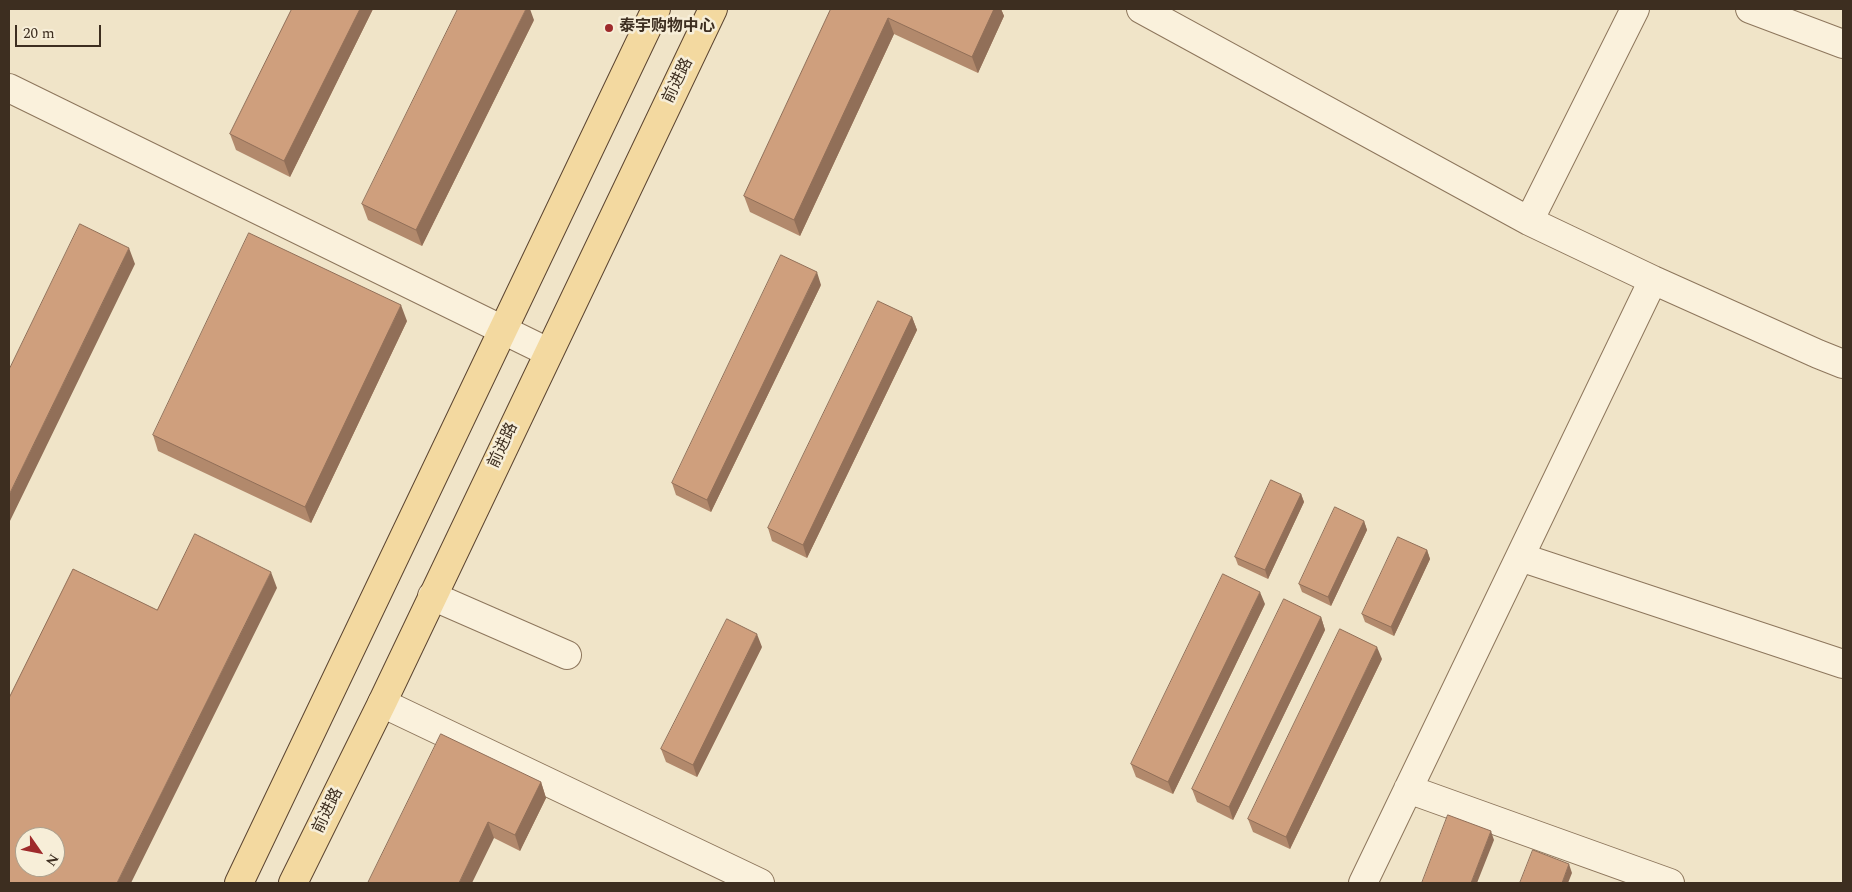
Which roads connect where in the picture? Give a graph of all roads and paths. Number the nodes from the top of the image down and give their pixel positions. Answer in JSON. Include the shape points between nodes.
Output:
{"nodes":[{"id":1,"x":656,"y":9,"type":"edge"},
{"id":2,"x":713,"y":9,"type":"edge"},
{"id":3,"x":1140,"y":9,"type":"edge"},
{"id":4,"x":1635,"y":9,"type":"edge"},
{"id":5,"x":1750,"y":9,"type":"edge"},
{"id":6,"x":1843,"y":44,"type":"edge"},
{"id":7,"x":9,"y":88,"type":"edge"},
{"id":8,"x":1529,"y":221,"type":"junction"},
{"id":9,"x":1653,"y":280,"type":"junction"},
{"id":10,"x":502,"y":329,"type":"junction"},
{"id":11,"x":548,"y":352,"type":"junction"},
{"id":12,"x":1843,"y":364,"type":"edge"},
{"id":13,"x":1520,"y":557,"type":"junction"},
{"id":14,"x":432,"y":596,"type":"junction"},
{"id":15,"x":567,"y":655,"type":"dead end"},
{"id":16,"x":1843,"y":664,"type":"edge"},
{"id":17,"x":382,"y":703,"type":"junction"},
{"id":18,"x":1408,"y":790,"type":"junction"},
{"id":19,"x":239,"y":883,"type":"edge"},
{"id":20,"x":293,"y":883,"type":"edge"},
{"id":21,"x":760,"y":883,"type":"edge"},
{"id":22,"x":1363,"y":883,"type":"edge"},
{"id":23,"x":1670,"y":883,"type":"edge"}],
"edges":[{"from":1,"to":10,"type":"main road"},
{"from":2,"to":11,"type":"main road","name":"前进路"},
{"from":3,"to":8,"type":"street"},
{"from":4,"to":8,"type":"street"},
{"from":5,"to":6,"type":"street"},
{"from":7,"to":10,"type":"street"},
{"from":8,"to":9,"type":"street"},
{"from":9,"to":12,"type":"street"},
{"from":9,"to":13,"type":"street"},
{"from":10,"to":11,"type":"street"},
{"from":10,"to":19,"type":"main road"},
{"from":11,"to":14,"type":"main road","name":"前进路"},
{"from":13,"to":16,"type":"street"},
{"from":13,"to":18,"type":"street"},
{"from":14,"to":15,"type":"street"},
{"from":14,"to":17,"type":"main road","name":"前进路"},
{"from":17,"to":20,"type":"main road","name":"前进路"},
{"from":17,"to":21,"type":"street"},
{"from":18,"to":22,"type":"street"},
{"from":18,"to":23,"type":"street"}]}
